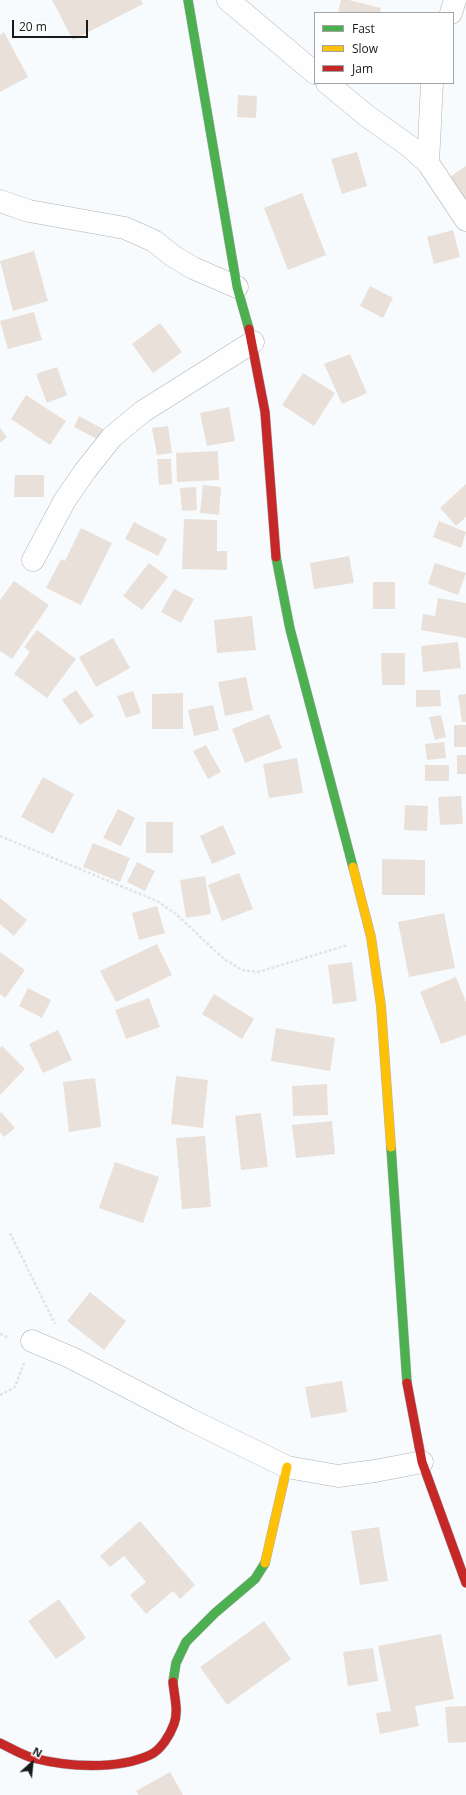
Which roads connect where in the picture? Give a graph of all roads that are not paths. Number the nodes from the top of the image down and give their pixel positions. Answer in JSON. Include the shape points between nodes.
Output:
{"nodes":[{"id":1,"x":188,"y":0,"type":"edge"},
{"id":2,"x":228,"y":0,"type":"edge"},
{"id":3,"x":455,"y":0,"type":"edge"},
{"id":4,"x":451,"y":12,"type":"edge"},
{"id":5,"x":314,"y":72,"type":"edge"},
{"id":6,"x":328,"y":84,"type":"edge"},
{"id":7,"x":432,"y":84,"type":"edge"},
{"id":8,"x":428,"y":163,"type":"junction"},
{"id":9,"x":0,"y":201,"type":"edge"},
{"id":10,"x":466,"y":220,"type":"edge"},
{"id":11,"x":237,"y":287,"type":"junction"},
{"id":12,"x":253,"y":342,"type":"junction"},
{"id":13,"x":33,"y":560,"type":"dead end"},
{"id":14,"x":21,"y":1340,"type":"road end"},
{"id":15,"x":422,"y":1462,"type":"junction"},
{"id":16,"x":287,"y":1467,"type":"junction"},
{"id":17,"x":466,"y":1583,"type":"edge"},
{"id":18,"x":0,"y":1743,"type":"edge"}],
"edges":[{"from":1,"to":11,"type":"street"},
{"from":2,"to":5,"type":"street"},
{"from":3,"to":4,"type":"street"},
{"from":6,"to":8,"type":"street"},
{"from":7,"to":8,"type":"street"},
{"from":8,"to":10,"type":"street"},
{"from":9,"to":11,"type":"street","via":[[29,211],[125,228],[154,241],[193,268]]},
{"from":11,"to":12,"type":"street"},
{"from":12,"to":13,"type":"street","via":[[142,412],[112,437],[65,500]]},
{"from":12,"to":15,"type":"street","via":[[265,412],[277,565],[290,629],[371,937],[381,1006],[408,1392]]},
{"from":14,"to":16,"type":"street","via":[[72,1358]]},
{"from":15,"to":16,"type":"street","via":[[338,1476]]},
{"from":15,"to":17,"type":"street"},
{"from":16,"to":18,"type":"street","via":[[265,1563],[255,1578],[214,1613],[186,1642],[176,1663],[173,1683],[176,1709],[174,1724],[160,1748],[151,1755],[119,1765],[69,1764],[32,1758]]}]}
